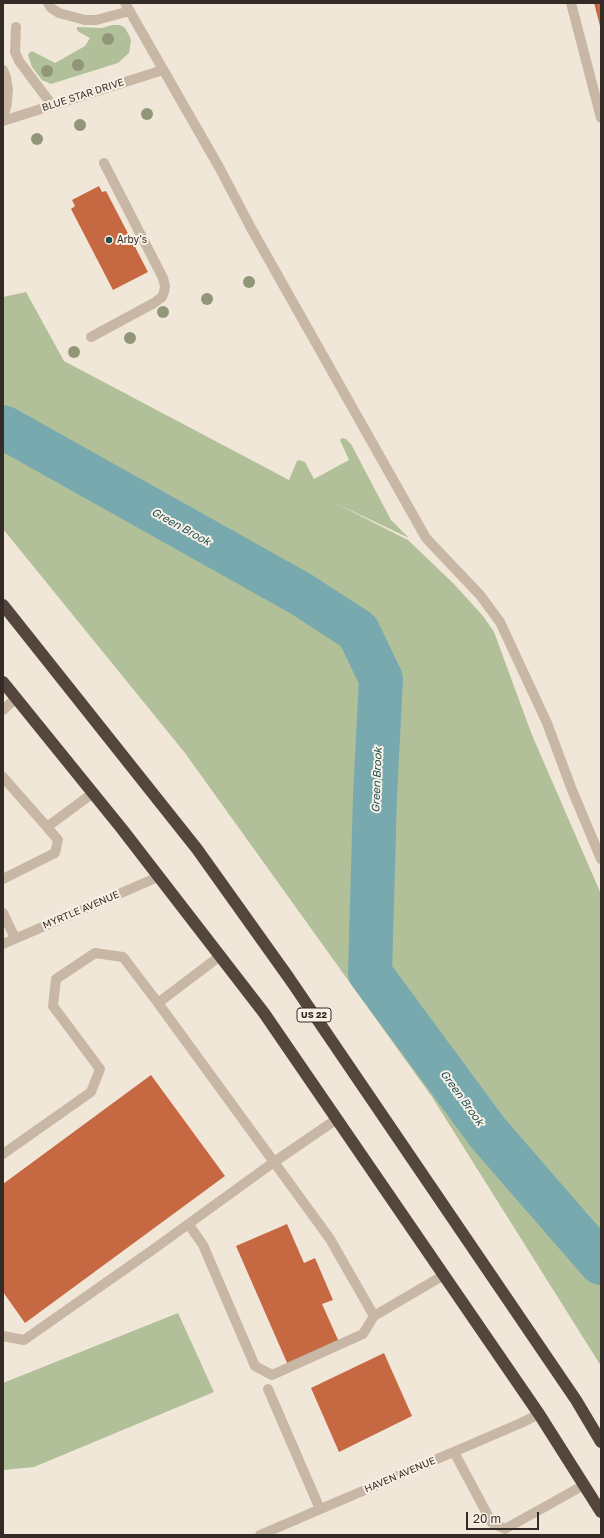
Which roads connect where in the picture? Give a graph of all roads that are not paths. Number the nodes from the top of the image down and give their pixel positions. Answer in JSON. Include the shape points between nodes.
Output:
{"nodes":[{"id":1,"x":571,"y":3,"type":"edge"},
{"id":2,"x":49,"y":6,"type":"edge"},
{"id":3,"x":128,"y":7,"type":"edge"},
{"id":4,"x":16,"y":27,"type":"dead end"},
{"id":5,"x":3,"y":70,"type":"edge"},
{"id":6,"x":163,"y":70,"type":"junction"},
{"id":7,"x":52,"y":105,"type":"junction"},
{"id":8,"x":601,"y":118,"type":"edge"},
{"id":9,"x":3,"y":120,"type":"edge"},
{"id":10,"x":104,"y":163,"type":"dead end"},
{"id":11,"x":91,"y":337,"type":"dead end"},
{"id":12,"x":3,"y":605,"type":"edge"},
{"id":13,"x":3,"y":682,"type":"edge"},
{"id":14,"x":16,"y":698,"type":"junction"},
{"id":15,"x":3,"y":710,"type":"edge"},
{"id":16,"x":3,"y":777,"type":"edge"},
{"id":17,"x":92,"y":793,"type":"junction"},
{"id":18,"x":47,"y":827,"type":"junction"},
{"id":19,"x":601,"y":859,"type":"edge"},
{"id":20,"x":158,"y":877,"type":"junction"},
{"id":21,"x":3,"y":879,"type":"edge"},
{"id":22,"x":3,"y":913,"type":"edge"},
{"id":23,"x":15,"y":938,"type":"junction"},
{"id":24,"x":3,"y":944,"type":"edge"},
{"id":25,"x":220,"y":956,"type":"junction"},
{"id":26,"x":158,"y":1003,"type":"junction"},
{"id":27,"x":337,"y":1119,"type":"junction"},
{"id":28,"x":3,"y":1154,"type":"edge"},
{"id":29,"x":274,"y":1162,"type":"junction"},
{"id":30,"x":188,"y":1225,"type":"junction"},
{"id":31,"x":444,"y":1276,"type":"junction"},
{"id":32,"x":374,"y":1316,"type":"junction"},
{"id":33,"x":3,"y":1336,"type":"edge"},
{"id":34,"x":268,"y":1389,"type":"dead end"},
{"id":35,"x":539,"y":1414,"type":"junction"},
{"id":36,"x":601,"y":1442,"type":"edge"},
{"id":37,"x":454,"y":1452,"type":"junction"},
{"id":38,"x":584,"y":1485,"type":"junction"},
{"id":39,"x":320,"y":1510,"type":"junction"},
{"id":40,"x":601,"y":1512,"type":"edge"},
{"id":41,"x":260,"y":1535,"type":"edge"}],
"edges":[{"from":1,"to":8,"type":"street"},
{"from":2,"to":3,"type":"street","via":[[59,13],[85,20],[96,20]]},
{"from":3,"to":6,"type":"street"},
{"from":4,"to":7,"type":"street","via":[[15,47],[19,61]]},
{"from":5,"to":9,"type":"street","via":[[8,89]]},
{"from":6,"to":7,"type":"street","name":"BLUE STAR DRIVE"},
{"from":6,"to":19,"type":"street","via":[[426,538],[480,594],[500,622],[547,723]]},
{"from":7,"to":9,"type":"street","name":"BLUE STAR DRIVE"},
{"from":10,"to":11,"type":"street","via":[[165,286],[162,297],[154,303]]},
{"from":12,"to":36,"type":"highway","number":"US 22","via":[[197,849],[325,1031],[572,1394]]},
{"from":13,"to":14,"type":"highway"},
{"from":14,"to":15,"type":"street"},
{"from":14,"to":17,"type":"highway"},
{"from":16,"to":18,"type":"street"},
{"from":17,"to":18,"type":"street"},
{"from":17,"to":20,"type":"highway"},
{"from":18,"to":21,"type":"street","via":[[58,840],[55,853]]},
{"from":20,"to":23,"type":"street","name":"MYRTLE AVENUE"},
{"from":20,"to":25,"type":"highway"},
{"from":22,"to":23,"type":"street"},
{"from":23,"to":24,"type":"street","name":"MYRTLE AVENUE"},
{"from":25,"to":26,"type":"street"},
{"from":25,"to":27,"type":"highway","via":[[264,1013]]},
{"from":26,"to":28,"type":"street","via":[[123,957],[95,953],[56,979],[53,1006],[100,1069],[91,1092]]},
{"from":26,"to":29,"type":"street"},
{"from":27,"to":29,"type":"street"},
{"from":27,"to":31,"type":"highway"},
{"from":29,"to":30,"type":"street"},
{"from":29,"to":32,"type":"street","via":[[330,1239]]},
{"from":30,"to":32,"type":"street","via":[[203,1245],[255,1366],[272,1375],[364,1334]]},
{"from":30,"to":33,"type":"street","via":[[24,1340]]},
{"from":31,"to":32,"type":"street"},
{"from":31,"to":35,"type":"highway"},
{"from":34,"to":39,"type":"street"},
{"from":35,"to":37,"type":"street","name":"HAVEN AVENUE"},
{"from":35,"to":38,"type":"highway"},
{"from":37,"to":38,"type":"street","via":[[492,1523],[505,1529]]},
{"from":37,"to":39,"type":"street","name":"HAVEN AVENUE"},
{"from":38,"to":40,"type":"highway"},
{"from":39,"to":41,"type":"street","name":"HAVEN AVENUE"}]}
